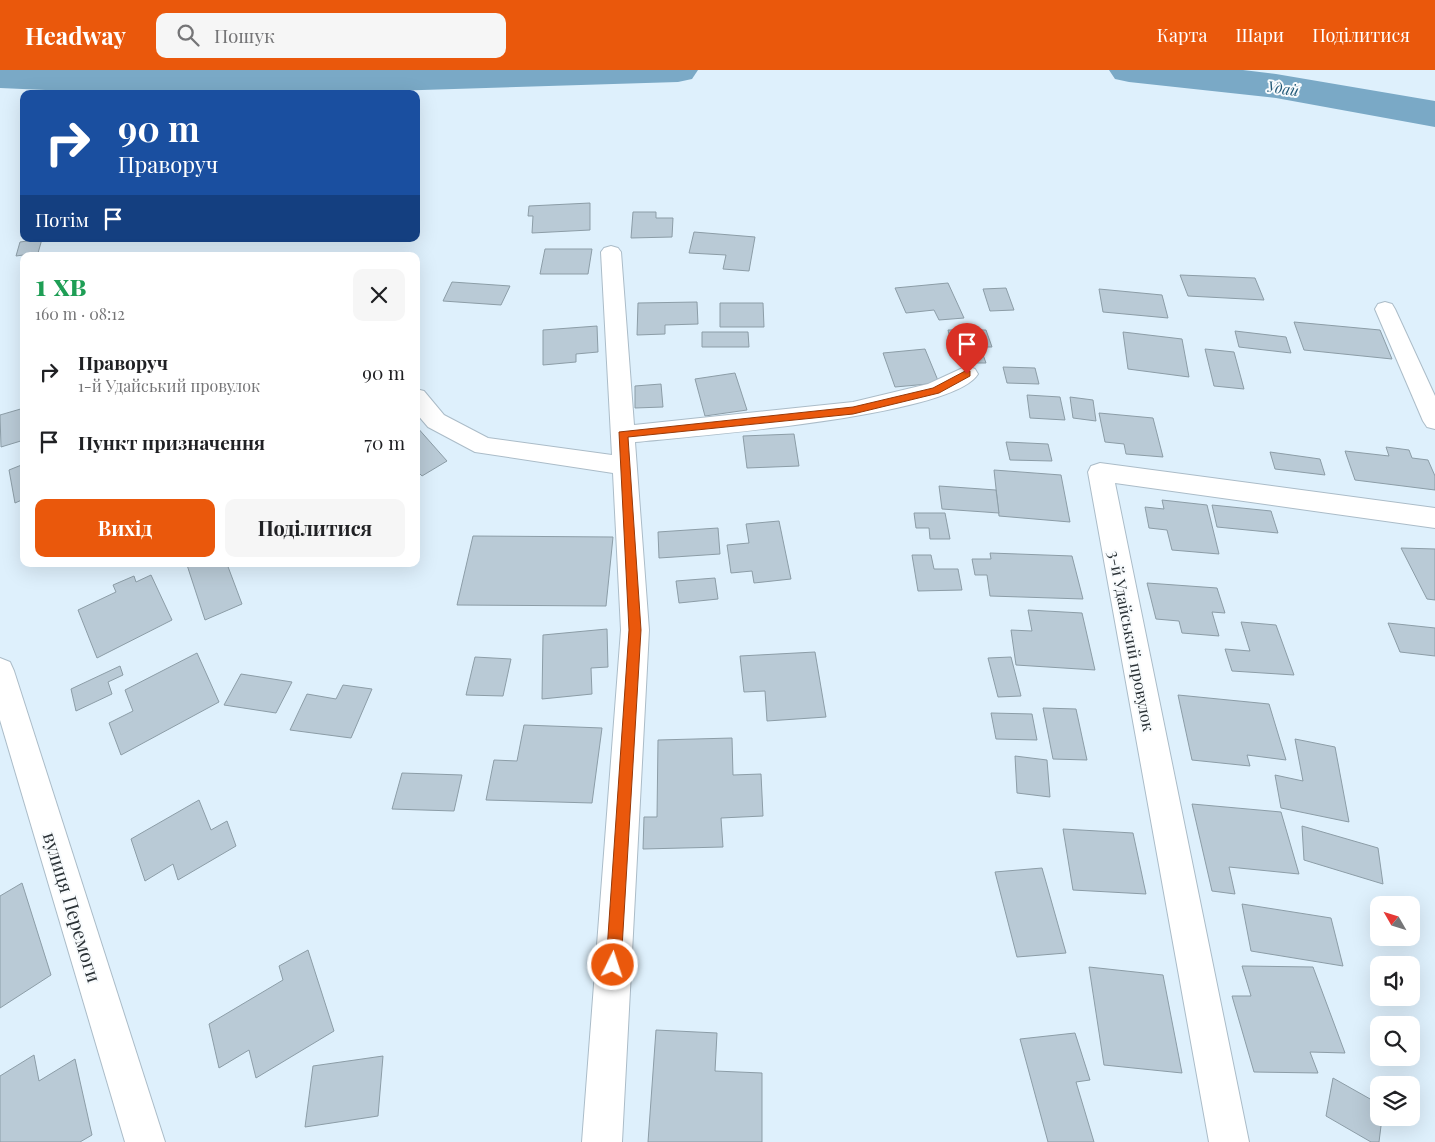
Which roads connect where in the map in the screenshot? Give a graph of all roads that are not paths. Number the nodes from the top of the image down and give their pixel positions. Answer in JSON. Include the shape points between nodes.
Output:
{"nodes":[{"id":1,"x":612,"y":252,"type":"dead end"},
{"id":2,"x":1385,"y":309,"type":"dead end"},
{"id":3,"x":967,"y":374,"type":"dead end"},
{"id":4,"x":420,"y":402,"type":"edge"},
{"id":5,"x":1435,"y":421,"type":"edge"},
{"id":6,"x":623,"y":434,"type":"junction"},
{"id":7,"x":625,"y":466,"type":"junction"},
{"id":8,"x":1435,"y":518,"type":"edge"},
{"id":9,"x":0,"y":671,"type":"edge"},
{"id":10,"x":145,"y":1142,"type":"edge"},
{"id":11,"x":602,"y":1142,"type":"edge"},
{"id":12,"x":1229,"y":1142,"type":"edge"}],
"edges":[{"from":1,"to":6,"type":"street"},
{"from":2,"to":5,"type":"street"},
{"from":3,"to":6,"type":"street","via":[[936,390],[853,410]]},
{"from":4,"to":7,"type":"street","via":[[436,421],[483,446]]},
{"from":6,"to":7,"type":"street"},
{"from":7,"to":11,"type":"street","via":[[635,630]]},
{"from":8,"to":12,"type":"street","name":"3-й Удайський провулок","via":[[1100,472]]},
{"from":9,"to":10,"type":"street","name":"вулиця Перемоги"}]}
